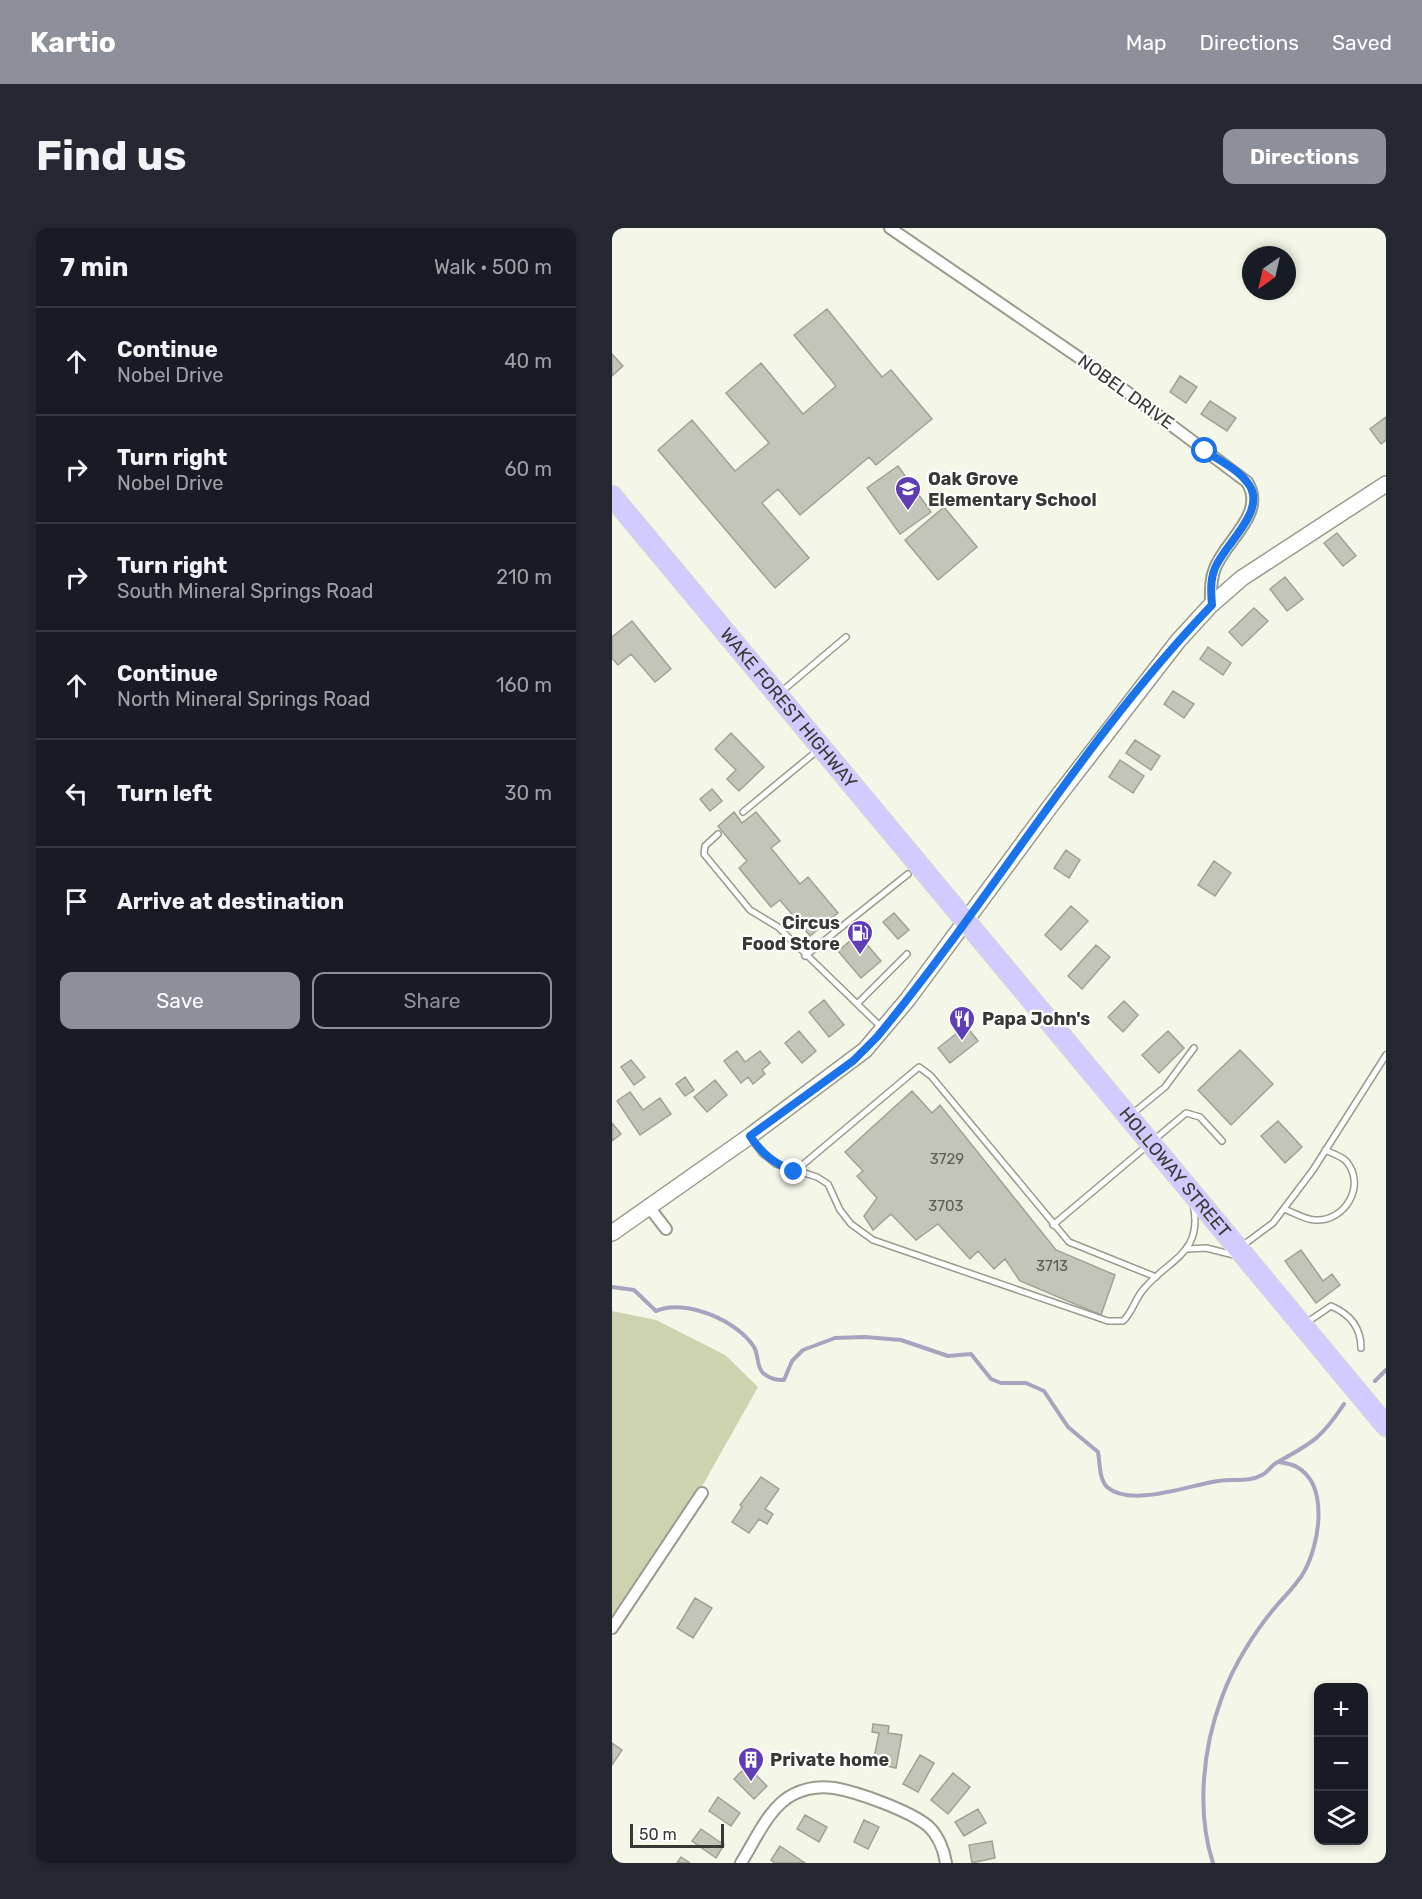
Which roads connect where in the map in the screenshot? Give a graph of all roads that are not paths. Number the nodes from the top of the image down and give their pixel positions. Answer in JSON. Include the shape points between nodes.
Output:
{"nodes":[{"id":1,"x":890,"y":228,"type":"edge"},
{"id":2,"x":1386,"y":484,"type":"edge"},
{"id":3,"x":612,"y":496,"type":"edge"},
{"id":4,"x":1212,"y":605,"type":"junction"},
{"id":5,"x":846,"y":637,"type":"dead end"},
{"id":6,"x":778,"y":694,"type":"junction"},
{"id":7,"x":821,"y":747,"type":"junction"},
{"id":8,"x":743,"y":812,"type":"dead end"},
{"id":9,"x":718,"y":834,"type":"dead end"},
{"id":10,"x":908,"y":874,"type":"dead end"},
{"id":11,"x":965,"y":921,"type":"junction"},
{"id":12,"x":907,"y":954,"type":"dead end"},
{"id":13,"x":805,"y":956,"type":"junction"},
{"id":14,"x":856,"y":1004,"type":"junction"},
{"id":15,"x":884,"y":1030,"type":"junction"},
{"id":16,"x":1194,"y":1048,"type":"dead end"},
{"id":17,"x":1386,"y":1055,"type":"edge"},
{"id":18,"x":1129,"y":1117,"type":"junction"},
{"id":19,"x":750,"y":1136,"type":"junction"},
{"id":20,"x":1222,"y":1141,"type":"dead end"},
{"id":21,"x":1152,"y":1144,"type":"junction"},
{"id":22,"x":1325,"y":1150,"type":"junction"},
{"id":23,"x":794,"y":1172,"type":"junction"},
{"id":24,"x":1190,"y":1190,"type":"junction"},
{"id":25,"x":649,"y":1207,"type":"junction"},
{"id":26,"x":1284,"y":1209,"type":"junction"},
{"id":27,"x":1053,"y":1225,"type":"junction"},
{"id":28,"x":666,"y":1229,"type":"dead end"},
{"id":29,"x":612,"y":1233,"type":"edge"},
{"id":30,"x":1188,"y":1249,"type":"junction"},
{"id":31,"x":1244,"y":1255,"type":"junction"},
{"id":32,"x":1156,"y":1277,"type":"junction"},
{"id":33,"x":1303,"y":1326,"type":"junction"},
{"id":34,"x":1361,"y":1348,"type":"dead end"},
{"id":35,"x":1386,"y":1426,"type":"edge"},
{"id":36,"x":702,"y":1493,"type":"dead end"},
{"id":37,"x":612,"y":1628,"type":"edge"},
{"id":38,"x":741,"y":1863,"type":"edge"},
{"id":39,"x":946,"y":1863,"type":"edge"}],
"edges":[{"from":1,"to":4,"type":"street","name":"NOBEL DRIVE","via":[[1103,374],[1247,482],[1254,504],[1215,567]]},
{"from":2,"to":4,"type":"street","via":[[1276,555]]},
{"from":3,"to":6,"type":"highway","name":"WAKE FOREST HIGHWAY"},
{"from":4,"to":11,"type":"street","via":[[1119,716]]},
{"from":5,"to":6,"type":"lane"},
{"from":6,"to":7,"type":"highway","name":"WAKE FOREST HIGHWAY"},
{"from":7,"to":8,"type":"lane"},
{"from":7,"to":11,"type":"highway","name":"WAKE FOREST HIGHWAY"},
{"from":9,"to":13,"type":"lane","via":[[705,846],[704,854],[750,910],[777,927]]},
{"from":10,"to":13,"type":"lane"},
{"from":11,"to":15,"type":"street"},
{"from":11,"to":18,"type":"highway","name":"HOLLOWAY STREET"},
{"from":12,"to":14,"type":"lane"},
{"from":13,"to":14,"type":"lane"},
{"from":14,"to":15,"type":"lane"},
{"from":15,"to":19,"type":"street","via":[[853,1061]]},
{"from":16,"to":18,"type":"lane","via":[[1165,1087]]},
{"from":17,"to":22,"type":"lane"},
{"from":18,"to":21,"type":"highway","name":"HOLLOWAY STREET"},
{"from":19,"to":23,"type":"lane","via":[[762,1153]]},
{"from":19,"to":25,"type":"street"},
{"from":20,"to":21,"type":"lane","via":[[1200,1117],[1186,1113]]},
{"from":21,"to":24,"type":"highway","name":"HOLLOWAY STREET"},
{"from":21,"to":27,"type":"lane"},
{"from":22,"to":26,"type":"lane"},
{"from":22,"to":26,"type":"lane","via":[[1345,1160],[1353,1174],[1350,1203],[1341,1212],[1315,1220]]},
{"from":23,"to":27,"type":"lane","via":[[919,1067],[931,1076]]},
{"from":23,"to":32,"type":"lane","via":[[818,1177],[828,1184],[851,1224],[885,1246],[1108,1321],[1127,1318],[1142,1291]]},
{"from":24,"to":30,"type":"lane","via":[[1194,1212]]},
{"from":24,"to":31,"type":"highway","name":"HOLLOWAY STREET"},
{"from":25,"to":28,"type":"street"},
{"from":25,"to":29,"type":"street"},
{"from":26,"to":31,"type":"lane"},
{"from":27,"to":32,"type":"lane","via":[[1074,1246]]},
{"from":30,"to":31,"type":"lane"},
{"from":30,"to":32,"type":"lane"},
{"from":31,"to":33,"type":"highway","name":"HOLLOWAY STREET"},
{"from":33,"to":34,"type":"lane","via":[[1331,1306],[1344,1311],[1361,1333]]},
{"from":33,"to":35,"type":"highway","name":"HOLLOWAY STREET"},
{"from":36,"to":37,"type":"street"},
{"from":38,"to":39,"type":"street","via":[[777,1807],[795,1793],[819,1787],[847,1791],[913,1816],[937,1837]]}]}
